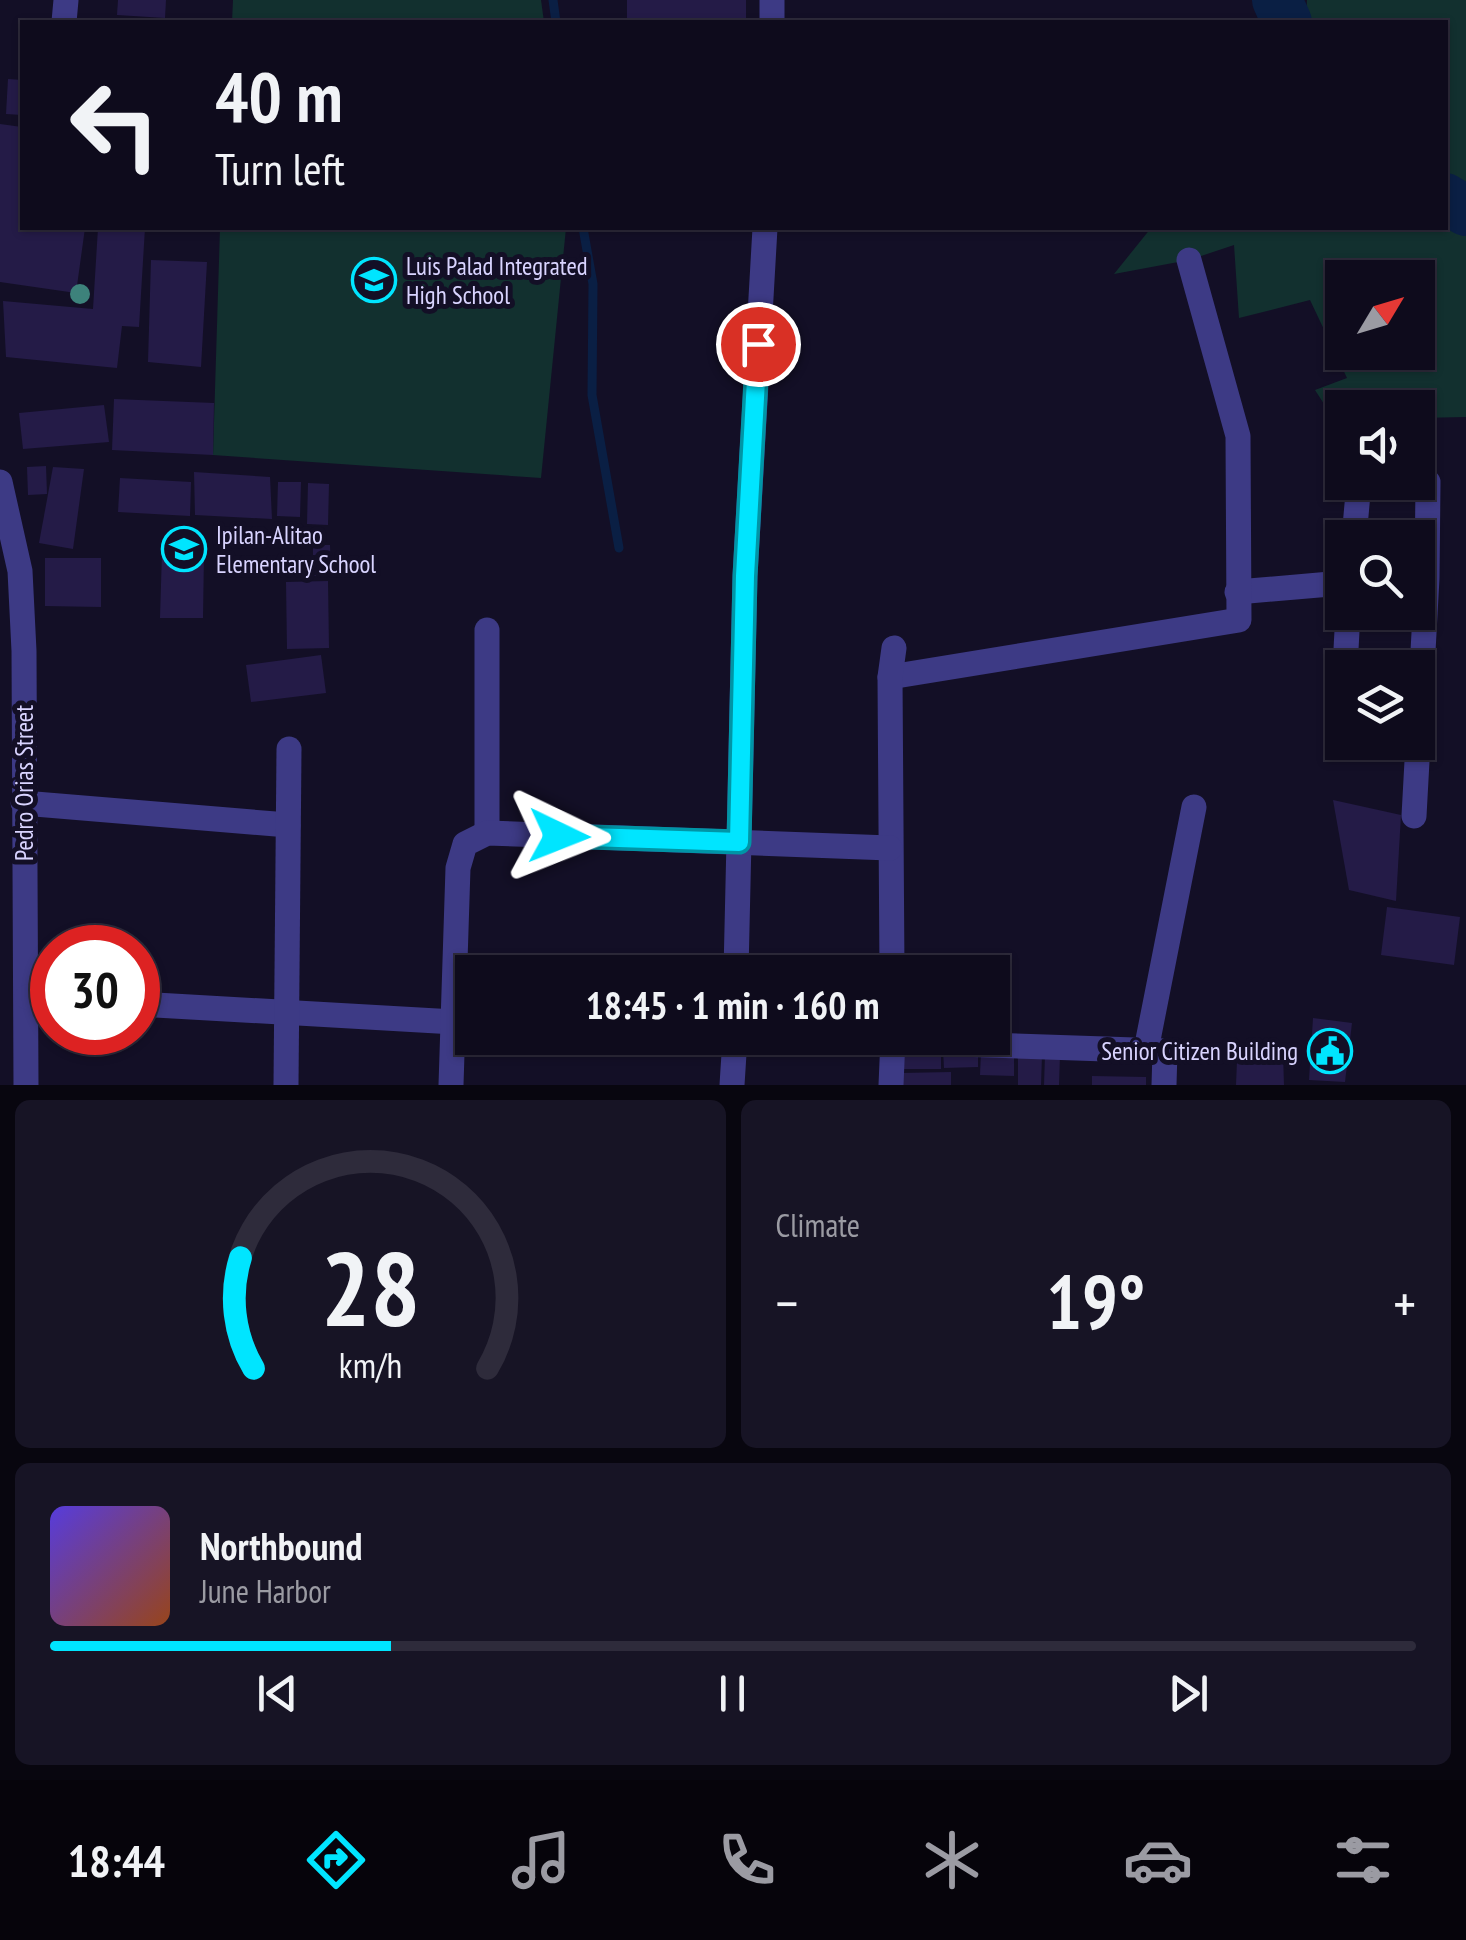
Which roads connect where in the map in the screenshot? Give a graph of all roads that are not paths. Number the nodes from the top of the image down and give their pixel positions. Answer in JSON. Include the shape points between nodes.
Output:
{"nodes":[{"id":1,"x":764,"y":230,"type":"edge"},
{"id":2,"x":1190,"y":260,"type":"dead end"},
{"id":3,"x":0,"y":482,"type":"edge"},
{"id":4,"x":1325,"y":584,"type":"edge"},
{"id":5,"x":1237,"y":592,"type":"junction"},
{"id":6,"x":487,"y":630,"type":"dead end"},
{"id":7,"x":1420,"y":630,"type":"edge"},
{"id":8,"x":894,"y":648,"type":"dead end"},
{"id":9,"x":890,"y":678,"type":"junction"},
{"id":10,"x":289,"y":749,"type":"dead end"},
{"id":11,"x":23,"y":803,"type":"junction"},
{"id":12,"x":1194,"y":807,"type":"dead end"},
{"id":13,"x":1414,"y":816,"type":"dead end"},
{"id":14,"x":288,"y":825,"type":"junction"},
{"id":15,"x":487,"y":834,"type":"junction"},
{"id":16,"x":739,"y":842,"type":"junction"},
{"id":17,"x":890,"y":848,"type":"junction"},
{"id":18,"x":34,"y":925,"type":"edge"},
{"id":19,"x":461,"y":955,"type":"edge"},
{"id":20,"x":736,"y":955,"type":"edge"},
{"id":21,"x":892,"y":955,"type":"edge"},
{"id":22,"x":160,"y":1005,"type":"edge"},
{"id":23,"x":286,"y":1014,"type":"junction"},
{"id":24,"x":455,"y":1023,"type":"edge"},
{"id":25,"x":1010,"y":1044,"type":"edge"},
{"id":26,"x":1146,"y":1050,"type":"junction"},
{"id":27,"x":31,"y":1055,"type":"edge"},
{"id":28,"x":457,"y":1055,"type":"edge"},
{"id":29,"x":734,"y":1055,"type":"edge"},
{"id":30,"x":893,"y":1055,"type":"edge"},
{"id":31,"x":26,"y":1085,"type":"edge"},
{"id":32,"x":286,"y":1085,"type":"edge"},
{"id":33,"x":451,"y":1085,"type":"edge"},
{"id":34,"x":732,"y":1085,"type":"edge"},
{"id":35,"x":892,"y":1085,"type":"edge"},
{"id":36,"x":1164,"y":1085,"type":"edge"}],
"edges":[{"from":1,"to":16,"type":"street"},
{"from":2,"to":5,"type":"street","via":[[1238,436]]},
{"from":3,"to":11,"type":"street","name":"Pedro Orias Street","via":[[20,571]]},
{"from":4,"to":5,"type":"street"},
{"from":5,"to":9,"type":"street","via":[[1239,620]]},
{"from":6,"to":15,"type":"street"},
{"from":7,"to":13,"type":"street"},
{"from":8,"to":9,"type":"street"},
{"from":9,"to":17,"type":"street"},
{"from":10,"to":14,"type":"street"},
{"from":11,"to":14,"type":"street"},
{"from":11,"to":18,"type":"street","name":"Pedro Orias Street"},
{"from":12,"to":26,"type":"street"},
{"from":14,"to":23,"type":"street"},
{"from":15,"to":16,"type":"street"},
{"from":15,"to":19,"type":"street","via":[[465,844],[458,868]]},
{"from":16,"to":17,"type":"street"},
{"from":16,"to":20,"type":"street"},
{"from":17,"to":21,"type":"street"},
{"from":22,"to":23,"type":"street"},
{"from":23,"to":24,"type":"street"},
{"from":23,"to":32,"type":"street"},
{"from":25,"to":26,"type":"street"},
{"from":26,"to":36,"type":"street","via":[[1165,1051]]},
{"from":27,"to":31,"type":"street","name":"Pedro Orias Street"},
{"from":28,"to":33,"type":"street"},
{"from":29,"to":34,"type":"street"},
{"from":30,"to":35,"type":"street"}]}
